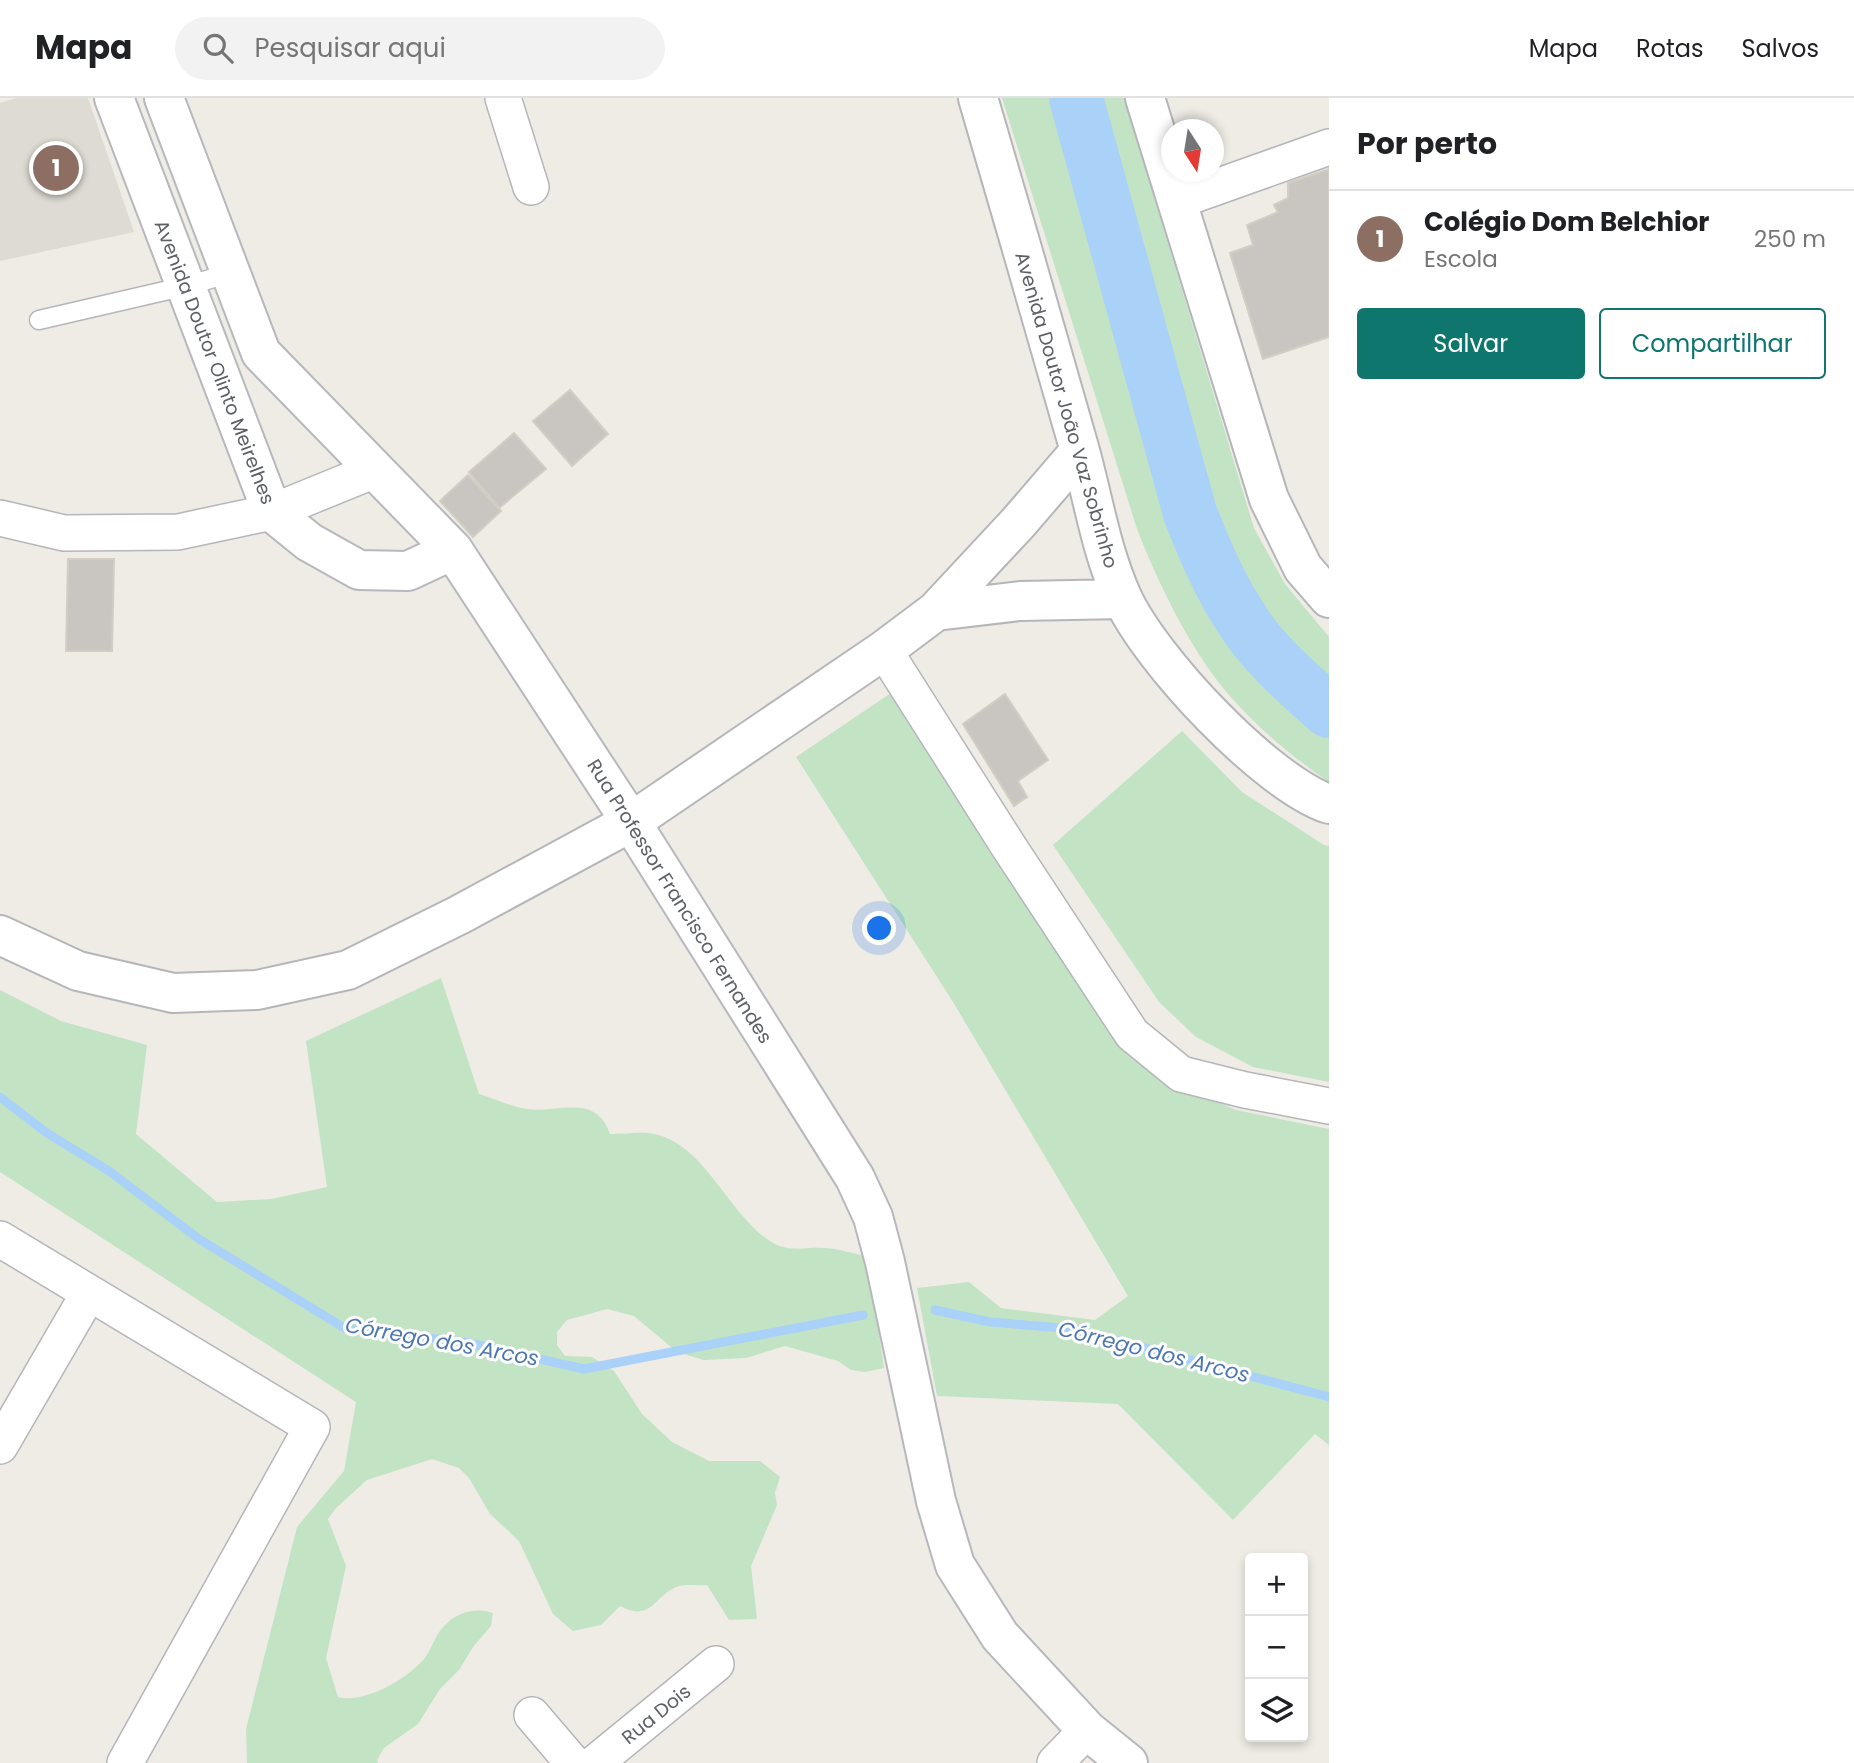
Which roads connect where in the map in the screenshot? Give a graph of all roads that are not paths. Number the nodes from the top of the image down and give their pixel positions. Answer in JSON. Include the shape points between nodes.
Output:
{"nodes":[{"id":1,"x":114,"y":98,"type":"edge"},
{"id":2,"x":164,"y":98,"type":"edge"},
{"id":3,"x":503,"y":98,"type":"edge"},
{"id":4,"x":978,"y":98,"type":"edge"},
{"id":5,"x":1145,"y":98,"type":"edge"},
{"id":6,"x":1329,"y":147,"type":"edge"},
{"id":7,"x":531,"y":187,"type":"dead end"},
{"id":8,"x":1177,"y":201,"type":"junction"},
{"id":9,"x":231,"y":273,"type":"junction"},
{"id":10,"x":186,"y":286,"type":"junction"},
{"id":11,"x":39,"y":320,"type":"dead end"},
{"id":12,"x":1080,"y":451,"type":"junction"},
{"id":13,"x":375,"y":470,"type":"junction"},
{"id":14,"x":272,"y":512,"type":"junction"},
{"id":15,"x":0,"y":518,"type":"edge"},
{"id":16,"x":453,"y":550,"type":"junction"},
{"id":17,"x":1329,"y":598,"type":"edge"},
{"id":18,"x":1123,"y":599,"type":"junction"},
{"id":19,"x":936,"y":611,"type":"junction"},
{"id":20,"x":884,"y":650,"type":"junction"},
{"id":21,"x":1329,"y":804,"type":"edge"},
{"id":22,"x":631,"y":822,"type":"junction"},
{"id":23,"x":0,"y":935,"type":"edge"},
{"id":24,"x":1329,"y":1106,"type":"edge"},
{"id":25,"x":0,"y":1239,"type":"edge"},
{"id":26,"x":89,"y":1293,"type":"junction"},
{"id":27,"x":0,"y":1446,"type":"edge"},
{"id":28,"x":716,"y":1664,"type":"dead end"},
{"id":29,"x":532,"y":1714,"type":"dead end"},
{"id":30,"x":1087,"y":1730,"type":"junction"},
{"id":31,"x":125,"y":1763,"type":"edge"},
{"id":32,"x":573,"y":1763,"type":"edge"},
{"id":33,"x":596,"y":1763,"type":"edge"},
{"id":34,"x":1055,"y":1763,"type":"edge"},
{"id":35,"x":1128,"y":1763,"type":"edge"}],
"edges":[{"from":1,"to":10,"type":"street","name":"Avenida Doutor Olinto Meirelhes"},
{"from":2,"to":9,"type":"street"},
{"from":3,"to":7,"type":"street"},
{"from":4,"to":12,"type":"street","name":"Avenida Doutor João Vaz Sobrinho"},
{"from":5,"to":8,"type":"street"},
{"from":6,"to":8,"type":"street"},
{"from":8,"to":17,"type":"street","via":[[1269,499],[1303,568]]},
{"from":9,"to":10,"type":"lane"},
{"from":9,"to":13,"type":"street","via":[[261,353]]},
{"from":10,"to":11,"type":"lane"},
{"from":10,"to":14,"type":"street","name":"Avenida Doutor Olinto Meirelhes"},
{"from":12,"to":18,"type":"street","name":"Avenida Doutor João Vaz Sobrinho","via":[[1100,538]]},
{"from":12,"to":19,"type":"street"},
{"from":13,"to":14,"type":"street"},
{"from":13,"to":16,"type":"street"},
{"from":14,"to":15,"type":"street","via":[[178,533],[64,533]]},
{"from":14,"to":16,"type":"street","name":"Avenida Doutor Olinto Meirelhes","via":[[309,541],[359,570],[408,570]]},
{"from":16,"to":22,"type":"street","name":"Rua Professor Francisco Fernandes"},
{"from":18,"to":19,"type":"street","via":[[1020,601]]},
{"from":18,"to":21,"type":"street","name":"Avenida Doutor João Vaz Sobrinho","via":[[1188,689],[1249,751],[1311,798]]},
{"from":19,"to":20,"type":"street"},
{"from":20,"to":22,"type":"street"},
{"from":20,"to":24,"type":"street","via":[[1132,1034],[1181,1074]]},
{"from":22,"to":23,"type":"street","via":[[348,970],[257,990],[173,993],[78,971]]},
{"from":22,"to":30,"type":"street","name":"Rua Professor Francisco Fernandes","via":[[855,1178],[873,1217],[936,1501],[955,1565],[1000,1636]]},
{"from":25,"to":26,"type":"street"},
{"from":26,"to":27,"type":"street"},
{"from":26,"to":31,"type":"street","via":[[312,1427]]},
{"from":28,"to":33,"type":"street","name":"Rua Dois"},
{"from":29,"to":32,"type":"street"},
{"from":30,"to":34,"type":"street"},
{"from":30,"to":35,"type":"street"}]}
